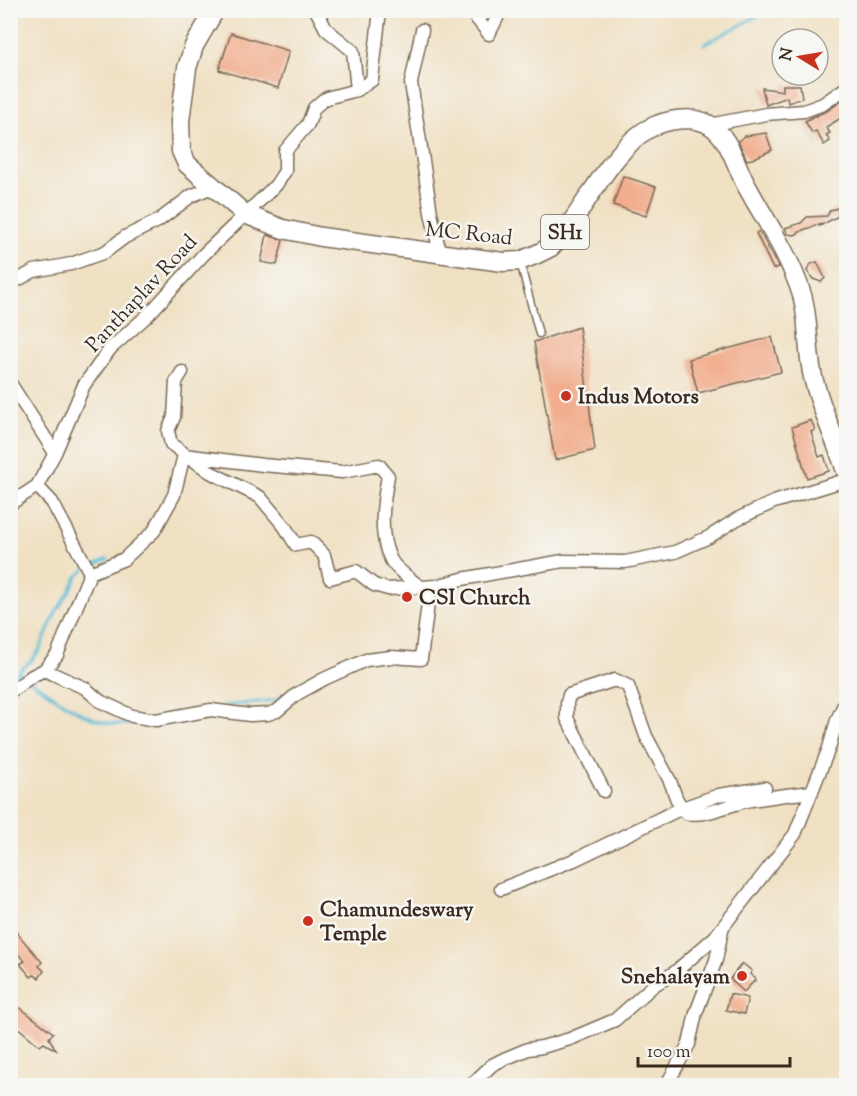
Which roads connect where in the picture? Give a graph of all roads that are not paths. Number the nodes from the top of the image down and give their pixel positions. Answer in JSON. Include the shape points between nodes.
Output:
{"nodes":[{"id":1,"x":215,"y":10,"type":"edge"},
{"id":2,"x":316,"y":10,"type":"edge"},
{"id":3,"x":380,"y":10,"type":"edge"},
{"id":4,"x":470,"y":10,"type":"edge"},
{"id":5,"x":501,"y":10,"type":"edge"},
{"id":6,"x":422,"y":30,"type":"dead end"},
{"id":7,"x":846,"y":88,"type":"edge"},
{"id":8,"x":357,"y":90,"type":"junction"},
{"id":9,"x":709,"y":125,"type":"junction"},
{"id":10,"x":212,"y":187,"type":"junction"},
{"id":11,"x":245,"y":214,"type":"junction"},
{"id":12,"x":440,"y":254,"type":"junction"},
{"id":13,"x":520,"y":261,"type":"junction"},
{"id":14,"x":10,"y":284,"type":"edge"},
{"id":15,"x":539,"y":334,"type":"dead end"},
{"id":16,"x":182,"y":372,"type":"dead end"},
{"id":17,"x":10,"y":383,"type":"edge"},
{"id":18,"x":56,"y":453,"type":"junction"},
{"id":19,"x":184,"y":455,"type":"junction"},
{"id":20,"x":846,"y":471,"type":"edge"},
{"id":21,"x":846,"y":480,"type":"edge"},
{"id":22,"x":37,"y":486,"type":"junction"},
{"id":23,"x":10,"y":504,"type":"edge"},
{"id":24,"x":87,"y":568,"type":"junction"},
{"id":25,"x":419,"y":586,"type":"junction"},
{"id":26,"x":435,"y":586,"type":"junction"},
{"id":27,"x":44,"y":670,"type":"junction"},
{"id":28,"x":14,"y":689,"type":"edge"},
{"id":29,"x":846,"y":700,"type":"edge"},
{"id":30,"x":765,"y":788,"type":"dead end"},
{"id":31,"x":604,"y":791,"type":"dead end"},
{"id":32,"x":812,"y":792,"type":"junction"},
{"id":33,"x":682,"y":808,"type":"junction"},
{"id":34,"x":501,"y":890,"type":"dead end"},
{"id":35,"x":723,"y":927,"type":"junction"},
{"id":36,"x":470,"y":1086,"type":"edge"},
{"id":37,"x":666,"y":1086,"type":"edge"}],
"edges":[{"from":1,"to":10,"type":"main road","name":"MC Road","number":"SH1","via":[[194,46],[187,68],[180,121],[181,151],[187,164]]},
{"from":2,"to":8,"type":"street","via":[[326,29],[353,51]]},
{"from":3,"to":8,"type":"street","via":[[372,80]]},
{"from":4,"to":5,"type":"street","via":[[489,34]]},
{"from":6,"to":12,"type":"street","via":[[411,83]]},
{"from":7,"to":9,"type":"street","via":[[804,111]]},
{"from":8,"to":11,"type":"street","name":"Panthaplav Road","via":[[330,96],[314,108],[308,124],[285,151],[285,171],[276,185]]},
{"from":9,"to":13,"type":"main road","name":"MC Road","number":"SH1","via":[[684,120],[649,129],[616,158],[561,237],[551,247]]},
{"from":9,"to":20,"type":"main road","via":[[730,149],[802,296],[813,379]]},
{"from":10,"to":11,"type":"main road","name":"MC Road","number":"SH1"},
{"from":10,"to":14,"type":"street","via":[[191,196],[105,252],[34,271]]},
{"from":11,"to":12,"type":"main road","name":"MC Road","number":"SH1","via":[[282,229]]},
{"from":11,"to":18,"type":"street","name":"Panthaplav Road","via":[[110,349],[84,385]]},
{"from":12,"to":13,"type":"main road","name":"MC Road","number":"SH1"},
{"from":13,"to":15,"type":"lane"},
{"from":16,"to":19,"type":"street","via":[[176,382],[174,417],[168,431],[171,444]]},
{"from":17,"to":18,"type":"street"},
{"from":18,"to":22,"type":"street","name":"Panthaplav Road"},
{"from":19,"to":24,"type":"street","via":[[174,495],[154,531],[124,559]]},
{"from":19,"to":25,"type":"street","via":[[260,497],[296,545],[311,542],[324,555],[330,578],[356,571],[374,585],[388,589]]},
{"from":19,"to":25,"type":"street","via":[[342,472],[379,465],[388,476],[385,543],[392,562]]},
{"from":21,"to":26,"type":"street","via":[[774,502],[675,552],[625,562],[563,561],[525,566]]},
{"from":22,"to":23,"type":"street"},
{"from":22,"to":24,"type":"street","via":[[52,502]]},
{"from":24,"to":27,"type":"street","via":[[57,655]]},
{"from":25,"to":26,"type":"street"},
{"from":26,"to":27,"type":"street","via":[[429,595],[421,659],[366,660],[324,679],[268,714],[211,710],[156,720],[132,716],[100,701],[85,688]]},
{"from":27,"to":28,"type":"street"},
{"from":29,"to":32,"type":"street"},
{"from":30,"to":33,"type":"street","via":[[719,795]]},
{"from":31,"to":33,"type":"street","via":[[567,718],[567,703],[569,695],[615,680],[628,686],[646,736]]},
{"from":32,"to":33,"type":"street","via":[[691,814]]},
{"from":32,"to":35,"type":"street","via":[[795,834]]},
{"from":33,"to":34,"type":"street"},
{"from":35,"to":36,"type":"street","via":[[615,1020],[579,1036],[528,1048],[492,1065]]},
{"from":35,"to":37,"type":"street","via":[[689,1044]]}]}
